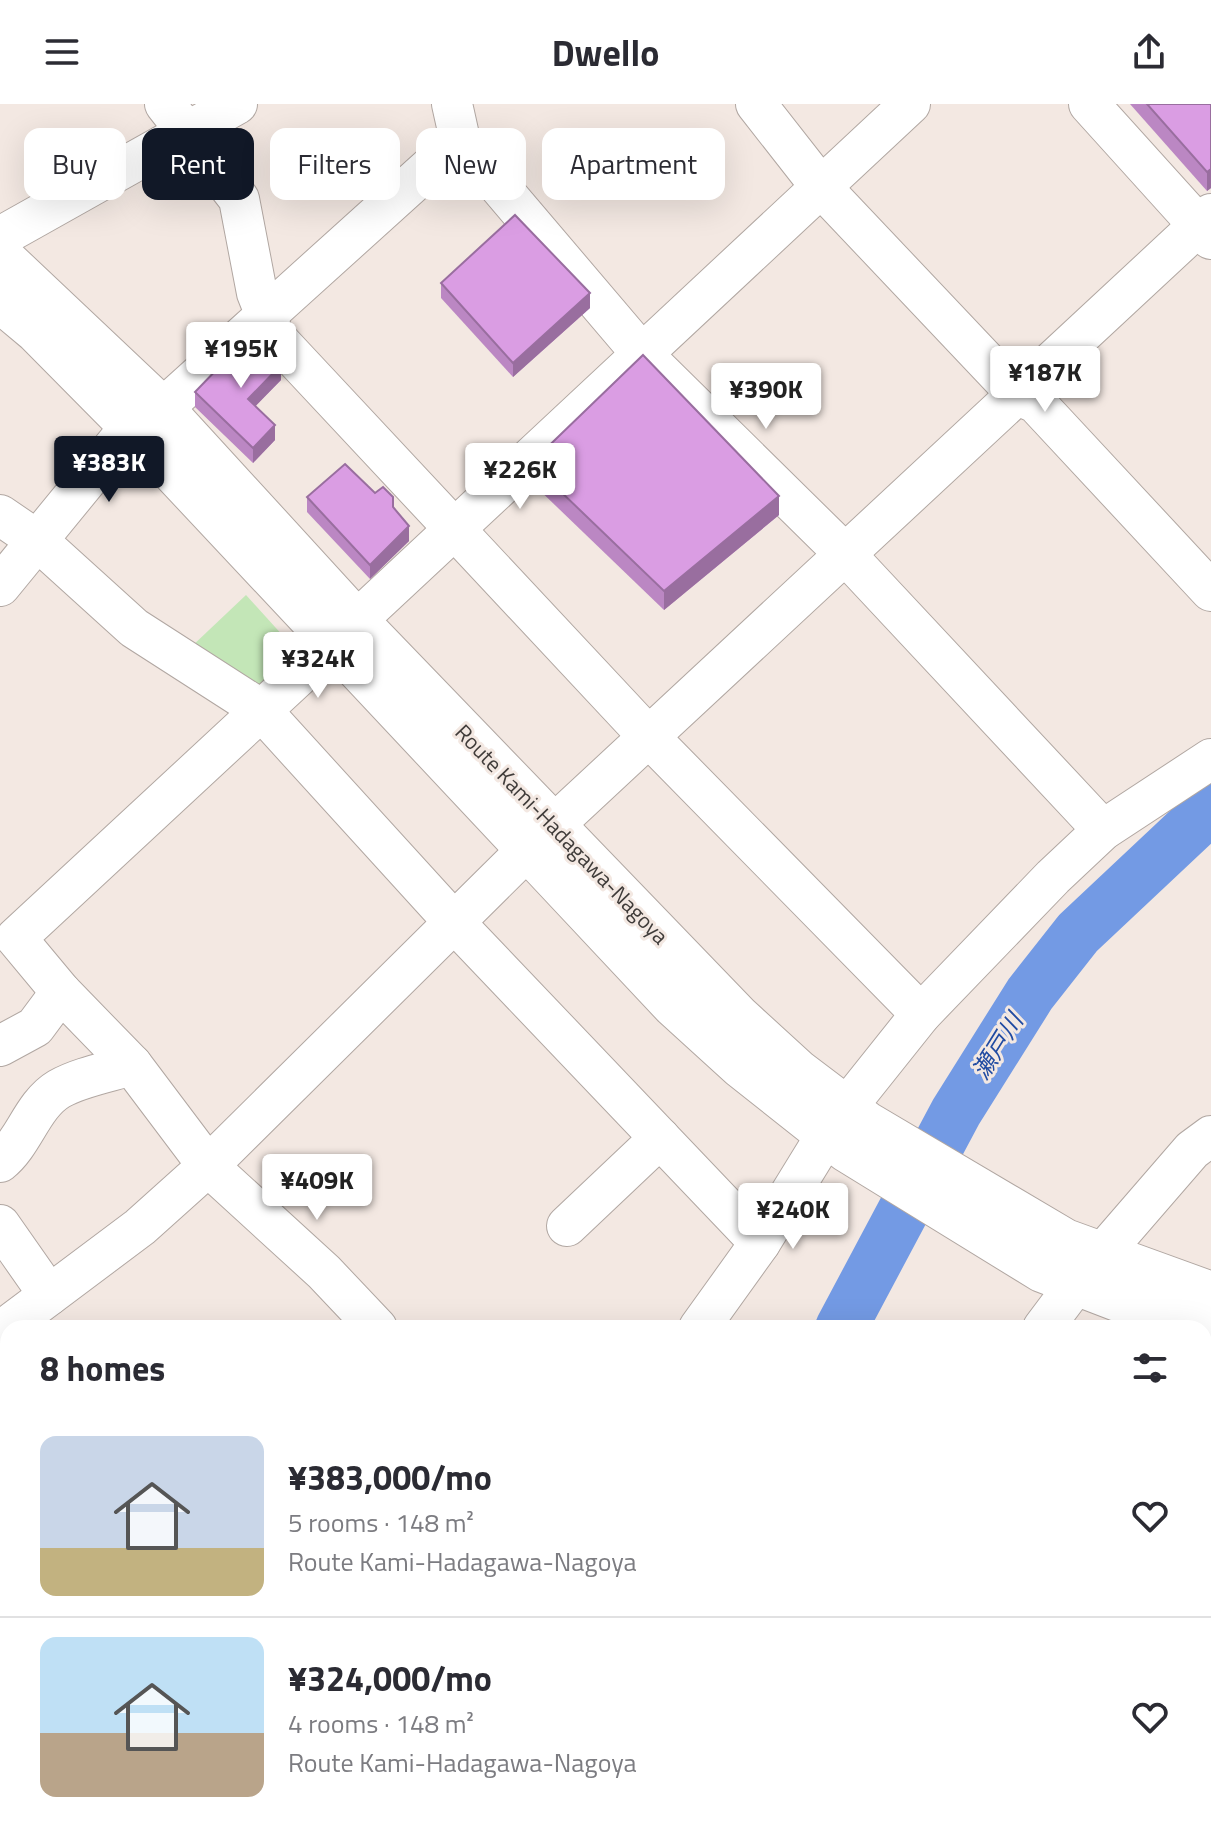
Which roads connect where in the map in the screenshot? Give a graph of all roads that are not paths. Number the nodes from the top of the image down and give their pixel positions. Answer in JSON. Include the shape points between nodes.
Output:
{"nodes":[{"id":1,"x":237,"y":104,"type":"edge"},
{"id":2,"x":756,"y":104,"type":"edge"},
{"id":3,"x":910,"y":104,"type":"edge"},
{"id":4,"x":1089,"y":104,"type":"edge"},
{"id":5,"x":178,"y":118,"type":"edge"},
{"id":6,"x":456,"y":122,"type":"edge"},
{"id":7,"x":821,"y":187,"type":"junction"},
{"id":8,"x":1207,"y":226,"type":"edge"},
{"id":9,"x":0,"y":237,"type":"edge"},
{"id":10,"x":0,"y":256,"type":"edge"},
{"id":11,"x":0,"y":300,"type":"edge"},
{"id":12,"x":264,"y":317,"type":"junction"},
{"id":13,"x":642,"y":354,"type":"junction"},
{"id":14,"x":1018,"y":395,"type":"junction"},
{"id":15,"x":147,"y":418,"type":"junction"},
{"id":16,"x":0,"y":515,"type":"edge"},
{"id":17,"x":454,"y":529,"type":"junction"},
{"id":18,"x":38,"y":541,"type":"junction"},
{"id":19,"x":845,"y":554,"type":"junction"},
{"id":20,"x":0,"y":586,"type":"edge"},
{"id":21,"x":1211,"y":591,"type":"edge"},
{"id":22,"x":345,"y":632,"type":"junction"},
{"id":23,"x":260,"y":709,"type":"junction"},
{"id":24,"x":648,"y":736,"type":"junction"},
{"id":25,"x":1211,"y":759,"type":"edge"},
{"id":26,"x":1103,"y":830,"type":"junction"},
{"id":27,"x":542,"y":836,"type":"junction"},
{"id":28,"x":453,"y":921,"type":"junction"},
{"id":29,"x":8,"y":944,"type":"edge"},
{"id":30,"x":61,"y":992,"type":"junction"},
{"id":31,"x":921,"y":1014,"type":"junction"},
{"id":32,"x":0,"y":1046,"type":"edge"},
{"id":33,"x":132,"y":1065,"type":"junction"},
{"id":34,"x":847,"y":1129,"type":"junction"},
{"id":35,"x":1211,"y":1136,"type":"edge"},
{"id":36,"x":660,"y":1138,"type":"junction"},
{"id":37,"x":5,"y":1145,"type":"edge"},
{"id":38,"x":208,"y":1166,"type":"junction"},
{"id":39,"x":0,"y":1225,"type":"edge"},
{"id":40,"x":567,"y":1226,"type":"dead end"},
{"id":41,"x":760,"y":1243,"type":"junction"},
{"id":42,"x":1071,"y":1263,"type":"junction"},
{"id":43,"x":1211,"y":1294,"type":"edge"},
{"id":44,"x":31,"y":1316,"type":"edge"},
{"id":45,"x":369,"y":1320,"type":"edge"},
{"id":46,"x":705,"y":1320,"type":"edge"},
{"id":47,"x":1046,"y":1320,"type":"edge"},
{"id":48,"x":1192,"y":1320,"type":"edge"}],
"edges":[{"from":1,"to":5,"type":"street"},
{"from":2,"to":7,"type":"street"},
{"from":3,"to":7,"type":"street"},
{"from":4,"to":8,"type":"street"},
{"from":5,"to":9,"type":"street"},
{"from":5,"to":12,"type":"street","via":[[239,199]]},
{"from":6,"to":12,"type":"street"},
{"from":6,"to":13,"type":"street"},
{"from":7,"to":13,"type":"street"},
{"from":7,"to":14,"type":"street"},
{"from":8,"to":14,"type":"street"},
{"from":10,"to":15,"type":"main road","name":"Route Kami-Hadagawa-Nagoya"},
{"from":11,"to":15,"type":"main road","name":"Route Kami-Hadagawa-Nagoya"},
{"from":12,"to":15,"type":"street"},
{"from":12,"to":17,"type":"street","via":[[274,336]]},
{"from":13,"to":17,"type":"street"},
{"from":13,"to":19,"type":"street"},
{"from":14,"to":19,"type":"street"},
{"from":14,"to":21,"type":"street","via":[[1036,403]]},
{"from":15,"to":18,"type":"street"},
{"from":15,"to":22,"type":"main road","name":"Route Kami-Hadagawa-Nagoya"},
{"from":16,"to":18,"type":"street"},
{"from":17,"to":22,"type":"street"},
{"from":17,"to":24,"type":"street"},
{"from":18,"to":20,"type":"street"},
{"from":18,"to":23,"type":"street","via":[[134,628]]},
{"from":19,"to":24,"type":"street"},
{"from":19,"to":26,"type":"street"},
{"from":22,"to":23,"type":"street"},
{"from":22,"to":27,"type":"main road","name":"Route Kami-Hadagawa-Nagoya"},
{"from":23,"to":28,"type":"street"},
{"from":23,"to":29,"type":"street"},
{"from":24,"to":27,"type":"street"},
{"from":24,"to":31,"type":"street"},
{"from":25,"to":26,"type":"street"},
{"from":26,"to":31,"type":"street"},
{"from":27,"to":28,"type":"street"},
{"from":27,"to":34,"type":"main road","name":"Route Kami-Hadagawa-Nagoya","via":[[797,1071]]},
{"from":28,"to":36,"type":"street"},
{"from":28,"to":38,"type":"street"},
{"from":29,"to":30,"type":"street"},
{"from":30,"to":32,"type":"street","via":[[35,1027]]},
{"from":30,"to":33,"type":"street"},
{"from":31,"to":34,"type":"street"},
{"from":33,"to":37,"type":"street","via":[[58,1089]]},
{"from":33,"to":38,"type":"street"},
{"from":34,"to":41,"type":"street"},
{"from":34,"to":42,"type":"main road","name":"Route Kami-Hadagawa-Nagoya"},
{"from":35,"to":42,"type":"street"},
{"from":36,"to":40,"type":"street"},
{"from":36,"to":41,"type":"street"},
{"from":38,"to":44,"type":"street"},
{"from":38,"to":45,"type":"street"},
{"from":39,"to":44,"type":"street"},
{"from":41,"to":46,"type":"street"},
{"from":42,"to":43,"type":"main road","name":"Route Kami-Hadagawa-Nagoya"},
{"from":42,"to":47,"type":"street"},
{"from":42,"to":48,"type":"main road","name":"Route Kami-Hadagawa-Nagoya"}]}
